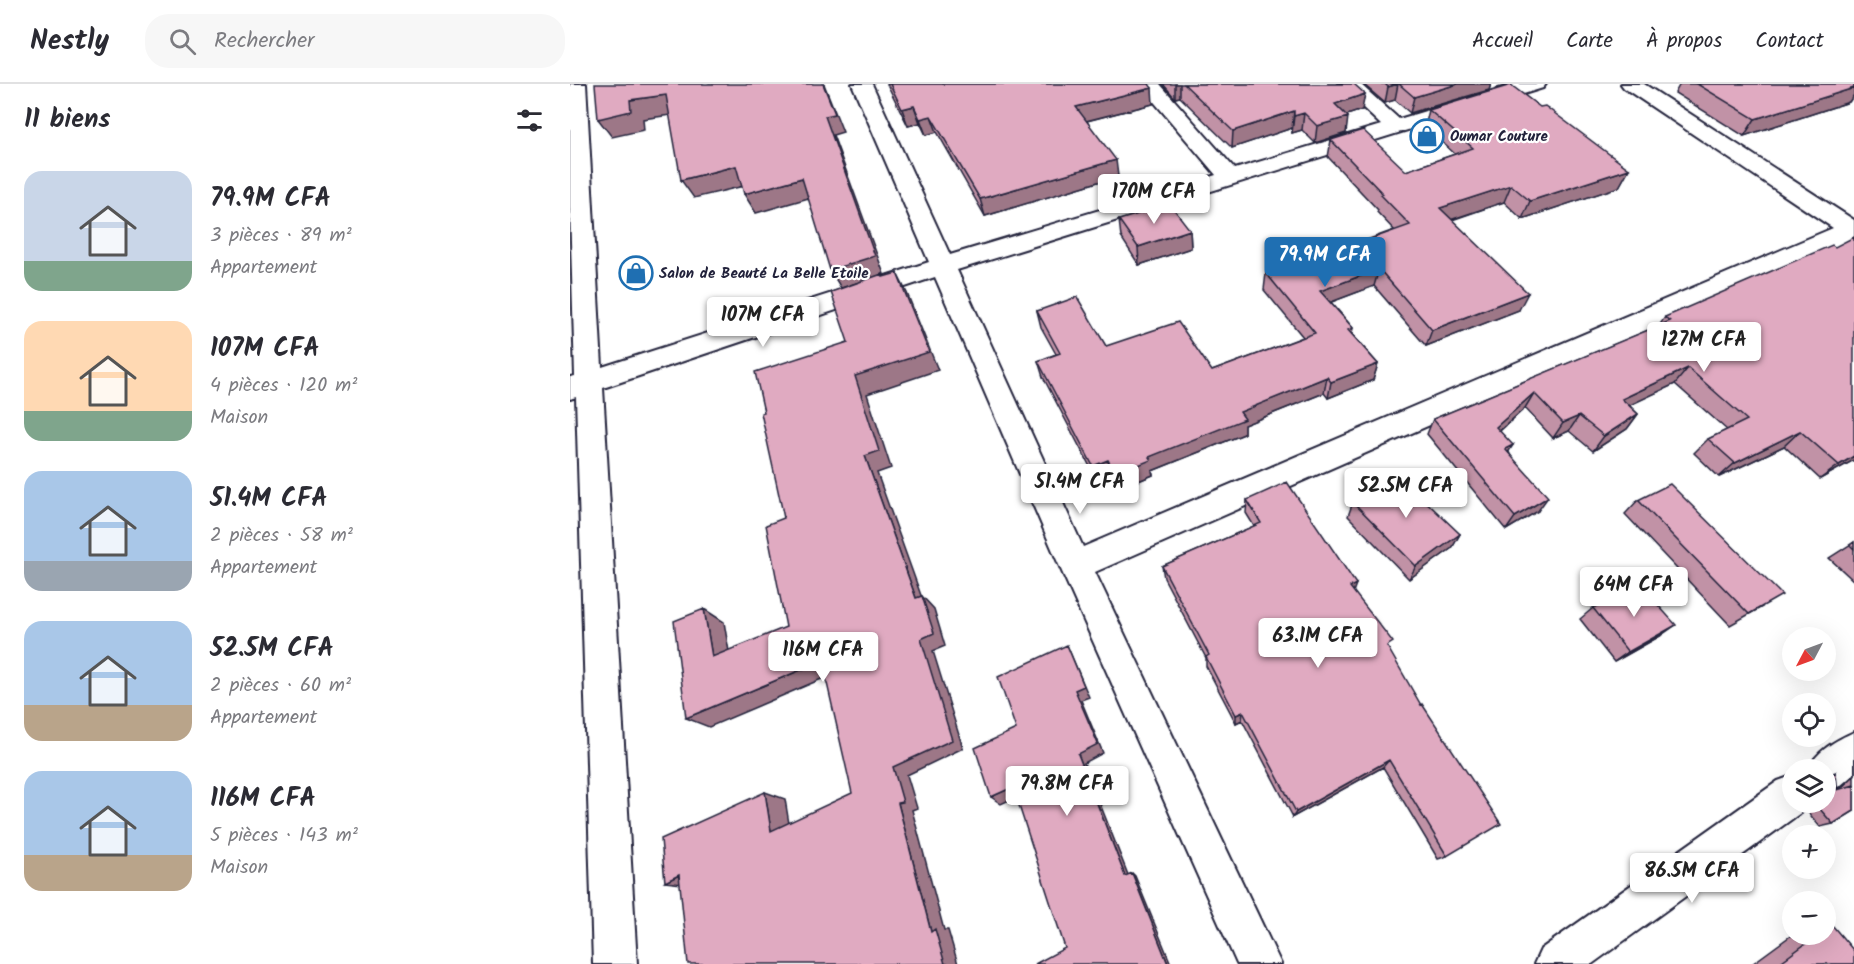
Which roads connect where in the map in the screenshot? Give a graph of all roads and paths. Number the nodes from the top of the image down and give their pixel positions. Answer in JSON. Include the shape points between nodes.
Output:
{"nodes":[{"id":1,"x":576,"y":84,"type":"edge"},
{"id":2,"x":862,"y":84,"type":"edge"},
{"id":3,"x":1149,"y":84,"type":"edge"},
{"id":4,"x":1348,"y":84,"type":"edge"},
{"id":5,"x":1536,"y":84,"type":"edge"},
{"id":6,"x":1631,"y":84,"type":"edge"},
{"id":7,"x":1394,"y":126,"type":"junction"},
{"id":8,"x":1230,"y":177,"type":"junction"},
{"id":9,"x":1852,"y":230,"type":"edge"},
{"id":10,"x":942,"y":266,"type":"junction"},
{"id":11,"x":580,"y":385,"type":"edge"},
{"id":12,"x":1075,"y":565,"type":"junction"},
{"id":13,"x":1854,"y":751,"type":"edge"},
{"id":14,"x":1836,"y":764,"type":"edge"},
{"id":15,"x":1782,"y":802,"type":"edge"},
{"id":16,"x":615,"y":964,"type":"edge"},
{"id":17,"x":1259,"y":964,"type":"edge"},
{"id":18,"x":1557,"y":964,"type":"edge"}],
"edges":[{"from":1,"to":11,"type":"street"},
{"from":2,"to":10,"type":"street"},
{"from":3,"to":8,"type":"street"},
{"from":4,"to":7,"type":"street"},
{"from":5,"to":7,"type":"street"},
{"from":6,"to":9,"type":"street"},
{"from":7,"to":8,"type":"street"},
{"from":8,"to":10,"type":"street"},
{"from":9,"to":12,"type":"street"},
{"from":10,"to":11,"type":"street"},
{"from":10,"to":12,"type":"street"},
{"from":11,"to":16,"type":"street"},
{"from":12,"to":17,"type":"street"},
{"from":13,"to":14,"type":"street"},
{"from":15,"to":18,"type":"street"}]}
